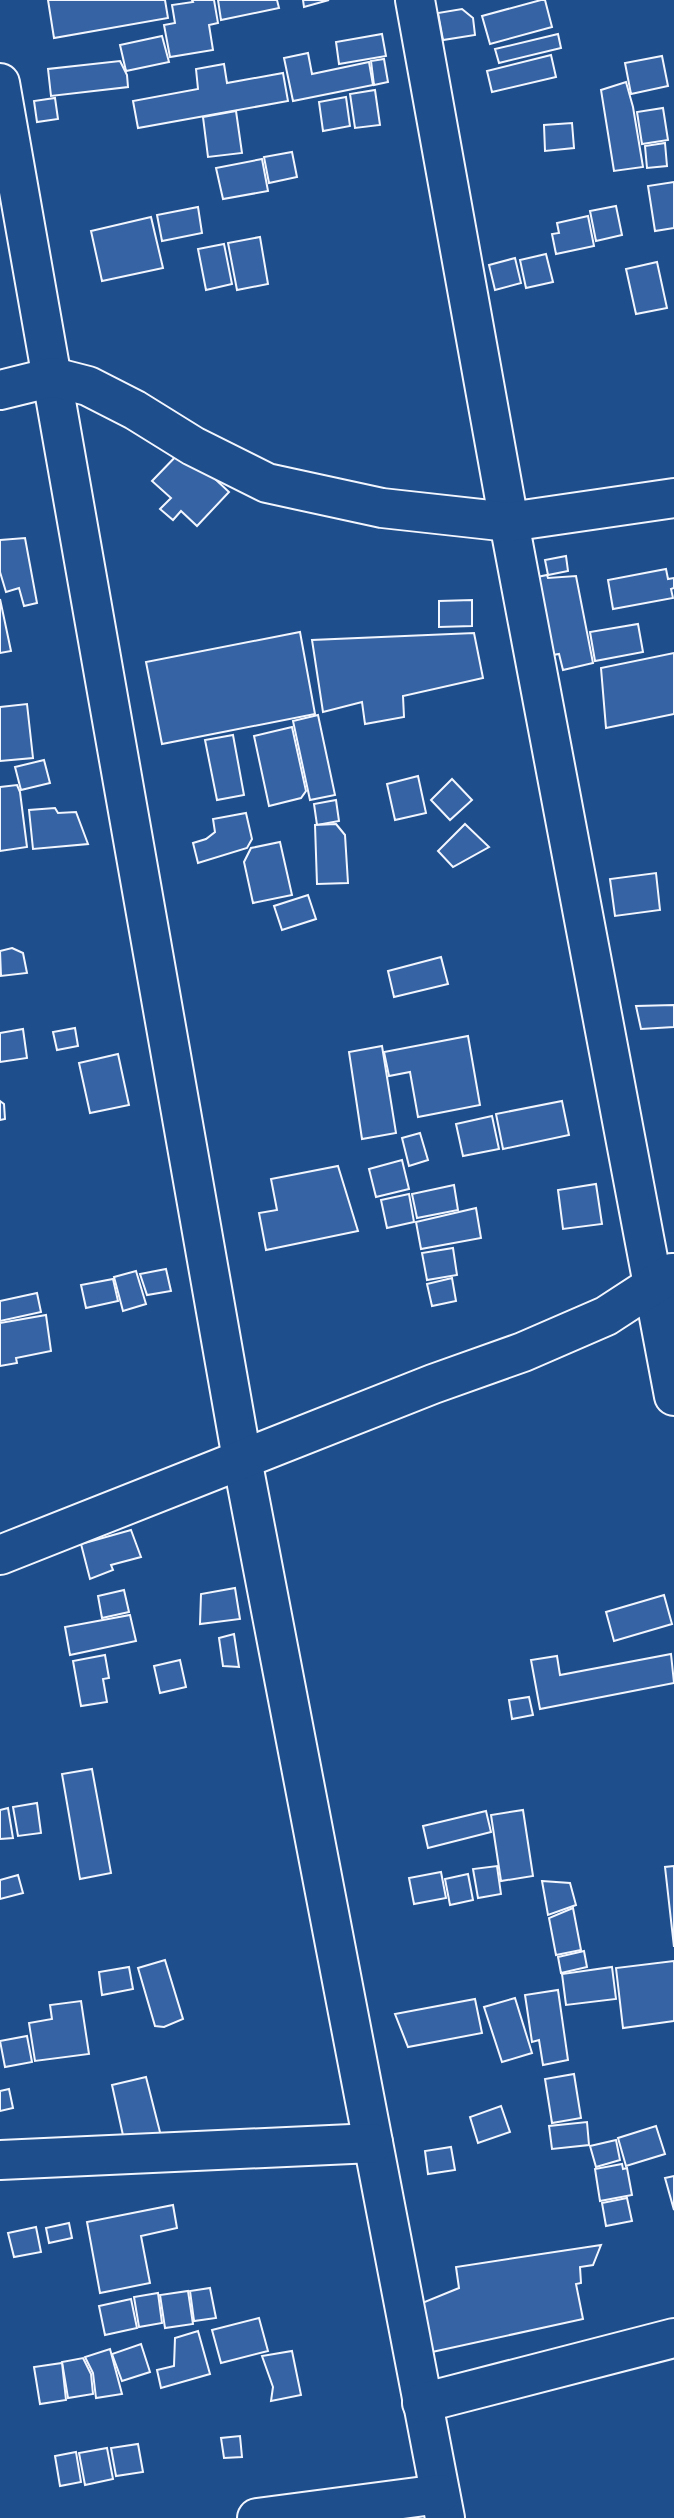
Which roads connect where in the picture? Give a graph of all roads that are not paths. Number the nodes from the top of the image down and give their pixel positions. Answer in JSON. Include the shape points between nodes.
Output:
{"nodes":[{"id":1,"x":415,"y":0,"type":"edge"},
{"id":2,"x":0,"y":83,"type":"edge"},
{"id":3,"x":53,"y":377,"type":"junction"},
{"id":4,"x":0,"y":390,"type":"edge"},
{"id":5,"x":674,"y":498,"type":"edge"},
{"id":6,"x":509,"y":522,"type":"junction"},
{"id":7,"x":663,"y":1279,"type":"edge"},
{"id":8,"x":674,"y":1396,"type":"edge"},
{"id":9,"x":243,"y":1459,"type":"junction"},
{"id":10,"x":0,"y":1555,"type":"edge"},
{"id":11,"x":373,"y":2143,"type":"junction"},
{"id":12,"x":0,"y":2160,"type":"edge"},
{"id":13,"x":674,"y":2338,"type":"edge"},
{"id":14,"x":422,"y":2403,"type":"junction"},
{"id":15,"x":443,"y":2506,"type":"edge"},
{"id":16,"x":257,"y":2518,"type":"edge"}],
"edges":[{"from":1,"to":6,"type":"street"},
{"from":2,"to":3,"type":"street"},
{"from":3,"to":4,"type":"street"},
{"from":3,"to":6,"type":"street","via":[[88,386],[267,483],[382,508]]},
{"from":3,"to":9,"type":"street"},
{"from":5,"to":6,"type":"street"},
{"from":6,"to":7,"type":"street"},
{"from":7,"to":8,"type":"street"},
{"from":7,"to":9,"type":"street","via":[[606,1316],[523,1352]]},
{"from":9,"to":10,"type":"street"},
{"from":9,"to":11,"type":"street"},
{"from":11,"to":12,"type":"street"},
{"from":11,"to":14,"type":"street"},
{"from":13,"to":14,"type":"street"},
{"from":14,"to":15,"type":"street"},
{"from":15,"to":16,"type":"street"}]}
